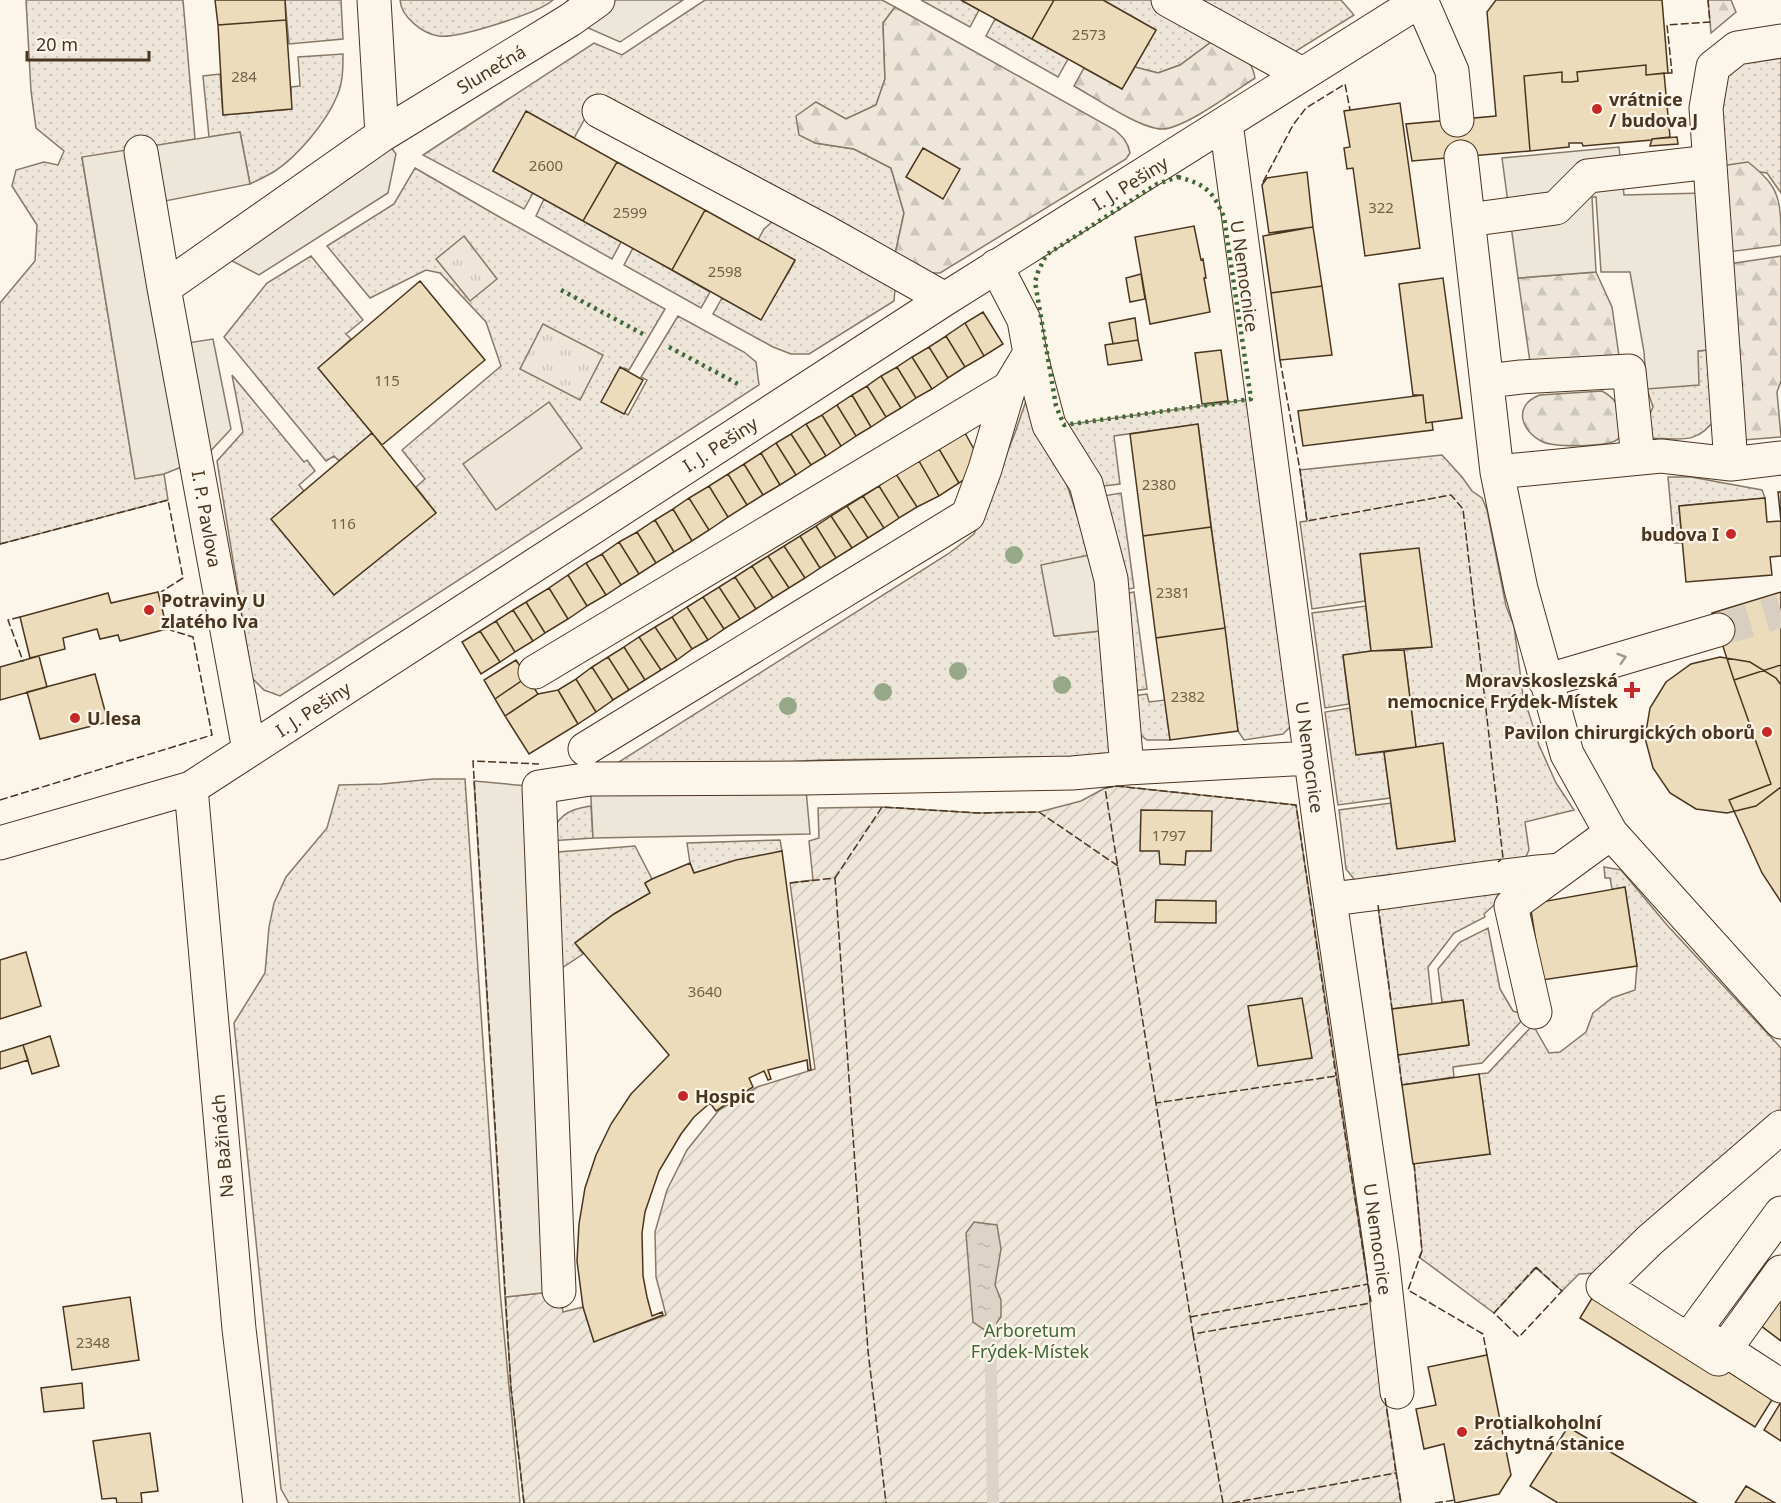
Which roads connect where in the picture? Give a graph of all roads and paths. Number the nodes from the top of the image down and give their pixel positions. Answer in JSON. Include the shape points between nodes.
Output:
{"nodes":[{"id":1,"x":374,"y":0,"type":"edge"},
{"id":2,"x":598,"y":0,"type":"edge"},
{"id":3,"x":1168,"y":0,"type":"edge"},
{"id":4,"x":1421,"y":0,"type":"edge"},
{"id":5,"x":1781,"y":41,"type":"edge"},
{"id":6,"x":1302,"y":74,"type":"junction"},
{"id":7,"x":599,"y":111,"type":"dead end"},
{"id":8,"x":1457,"y":120,"type":"dead end"},
{"id":9,"x":1226,"y":123,"type":"junction"},
{"id":10,"x":382,"y":135,"type":"junction"},
{"id":11,"x":141,"y":152,"type":"dead end"},
{"id":12,"x":1461,"y":157,"type":"dead end"},
{"id":13,"x":1710,"y":162,"type":"junction"},
{"id":14,"x":1468,"y":220,"type":"junction"},
{"id":15,"x":996,"y":266,"type":"junction"},
{"id":16,"x":164,"y":288,"type":"junction"},
{"id":17,"x":945,"y":299,"type":"junction"},
{"id":18,"x":1030,"y":353,"type":"junction"},
{"id":19,"x":1487,"y":381,"type":"junction"},
{"id":20,"x":1009,"y":388,"type":"junction"},
{"id":21,"x":1638,"y":458,"type":"junction"},
{"id":22,"x":1781,"y":458,"type":"edge"},
{"id":23,"x":1731,"y":464,"type":"junction"},
{"id":24,"x":1497,"y":472,"type":"junction"},
{"id":25,"x":1718,"y":630,"type":"tunnel mouth"},
{"id":26,"x":535,"y":672,"type":"dead end"},
{"id":27,"x":1545,"y":681,"type":"junction"},
{"id":28,"x":585,"y":749,"type":"dead end"},
{"id":29,"x":249,"y":750,"type":"junction"},
{"id":30,"x":1310,"y":758,"type":"junction"},
{"id":31,"x":1127,"y":768,"type":"junction"},
{"id":32,"x":191,"y":788,"type":"junction"},
{"id":33,"x":1611,"y":833,"type":"junction"},
{"id":34,"x":0,"y":843,"type":"edge"},
{"id":35,"x":1560,"y":870,"type":"junction"},
{"id":36,"x":1330,"y":899,"type":"junction"},
{"id":37,"x":1535,"y":1012,"type":"dead end"},
{"id":38,"x":1781,"y":1022,"type":"edge"},
{"id":39,"x":1781,"y":1127,"type":"edge"},
{"id":40,"x":1781,"y":1213,"type":"edge"},
{"id":41,"x":1781,"y":1272,"type":"edge"},
{"id":42,"x":1618,"y":1276,"type":"dead end"},
{"id":43,"x":559,"y":1291,"type":"dead end"},
{"id":44,"x":1695,"y":1330,"type":"junction"},
{"id":45,"x":1724,"y":1350,"type":"junction"},
{"id":46,"x":1781,"y":1386,"type":"edge"},
{"id":47,"x":1397,"y":1392,"type":"dead end"},
{"id":48,"x":260,"y":1503,"type":"edge"}],
"edges":[{"from":1,"to":10,"type":"street"},
{"from":2,"to":10,"type":"street","name":"Slunečná"},
{"from":3,"to":6,"type":"street"},
{"from":4,"to":6,"type":"street","name":"I. J. Pešiny"},
{"from":4,"to":8,"type":"street","via":[[1452,71]]},
{"from":5,"to":13,"type":"street","via":[[1737,48],[1713,67],[1706,108]]},
{"from":6,"to":9,"type":"street","name":"I. J. Pešiny"},
{"from":7,"to":17,"type":"street"},
{"from":9,"to":15,"type":"street","name":"I. J. Pešiny"},
{"from":9,"to":30,"type":"street","name":"U Nemocnice"},
{"from":10,"to":16,"type":"street"},
{"from":11,"to":16,"type":"street","name":"I. P. Pavlova"},
{"from":12,"to":14,"type":"street"},
{"from":13,"to":14,"type":"street","via":[[1587,176],[1556,208]]},
{"from":13,"to":23,"type":"street"},
{"from":14,"to":19,"type":"street"},
{"from":15,"to":17,"type":"street","name":"I. J. Pešiny"},
{"from":15,"to":18,"type":"street","via":[[1024,320]]},
{"from":16,"to":29,"type":"street","name":"I. P. Pavlova"},
{"from":17,"to":29,"type":"street","name":"I. J. Pešiny"},
{"from":18,"to":20,"type":"street"},
{"from":18,"to":31,"type":"street","via":[[1049,425],[1086,484],[1112,579]]},
{"from":19,"to":21,"type":"street","via":[[1629,370]]},
{"from":19,"to":24,"type":"street"},
{"from":20,"to":26,"type":"street"},
{"from":20,"to":28,"type":"street","via":[[968,515]]},
{"from":21,"to":23,"type":"street","via":[[1661,456]]},
{"from":21,"to":24,"type":"street"},
{"from":22,"to":23,"type":"street"},
{"from":24,"to":27,"type":"street","via":[[1521,590]]},
{"from":27,"to":25,"type":"street","one_way":true},
{"from":27,"to":33,"type":"street","via":[[1568,754]]},
{"from":29,"to":32,"type":"street","name":"I. J. Pešiny"},
{"from":30,"to":31,"type":"street"},
{"from":30,"to":36,"type":"street","name":"U Nemocnice"},
{"from":31,"to":43,"type":"street","via":[[1051,773],[590,779],[538,787]]},
{"from":32,"to":34,"type":"street","name":"I. J. Pešiny"},
{"from":32,"to":48,"type":"street","name":"Na Bažinách","via":[[238,1318]]},
{"from":33,"to":35,"type":"street"},
{"from":33,"to":38,"type":"street"},
{"from":35,"to":36,"type":"street"},
{"from":35,"to":37,"type":"street","via":[[1511,906]]},
{"from":36,"to":47,"type":"street","name":"U Nemocnice","via":[[1382,1257]]},
{"from":39,"to":45,"type":"street","via":[[1603,1286],[1718,1359]]},
{"from":40,"to":44,"type":"street"},
{"from":41,"to":45,"type":"street"},
{"from":42,"to":44,"type":"street"},
{"from":44,"to":45,"type":"street"},
{"from":45,"to":46,"type":"street"}]}
